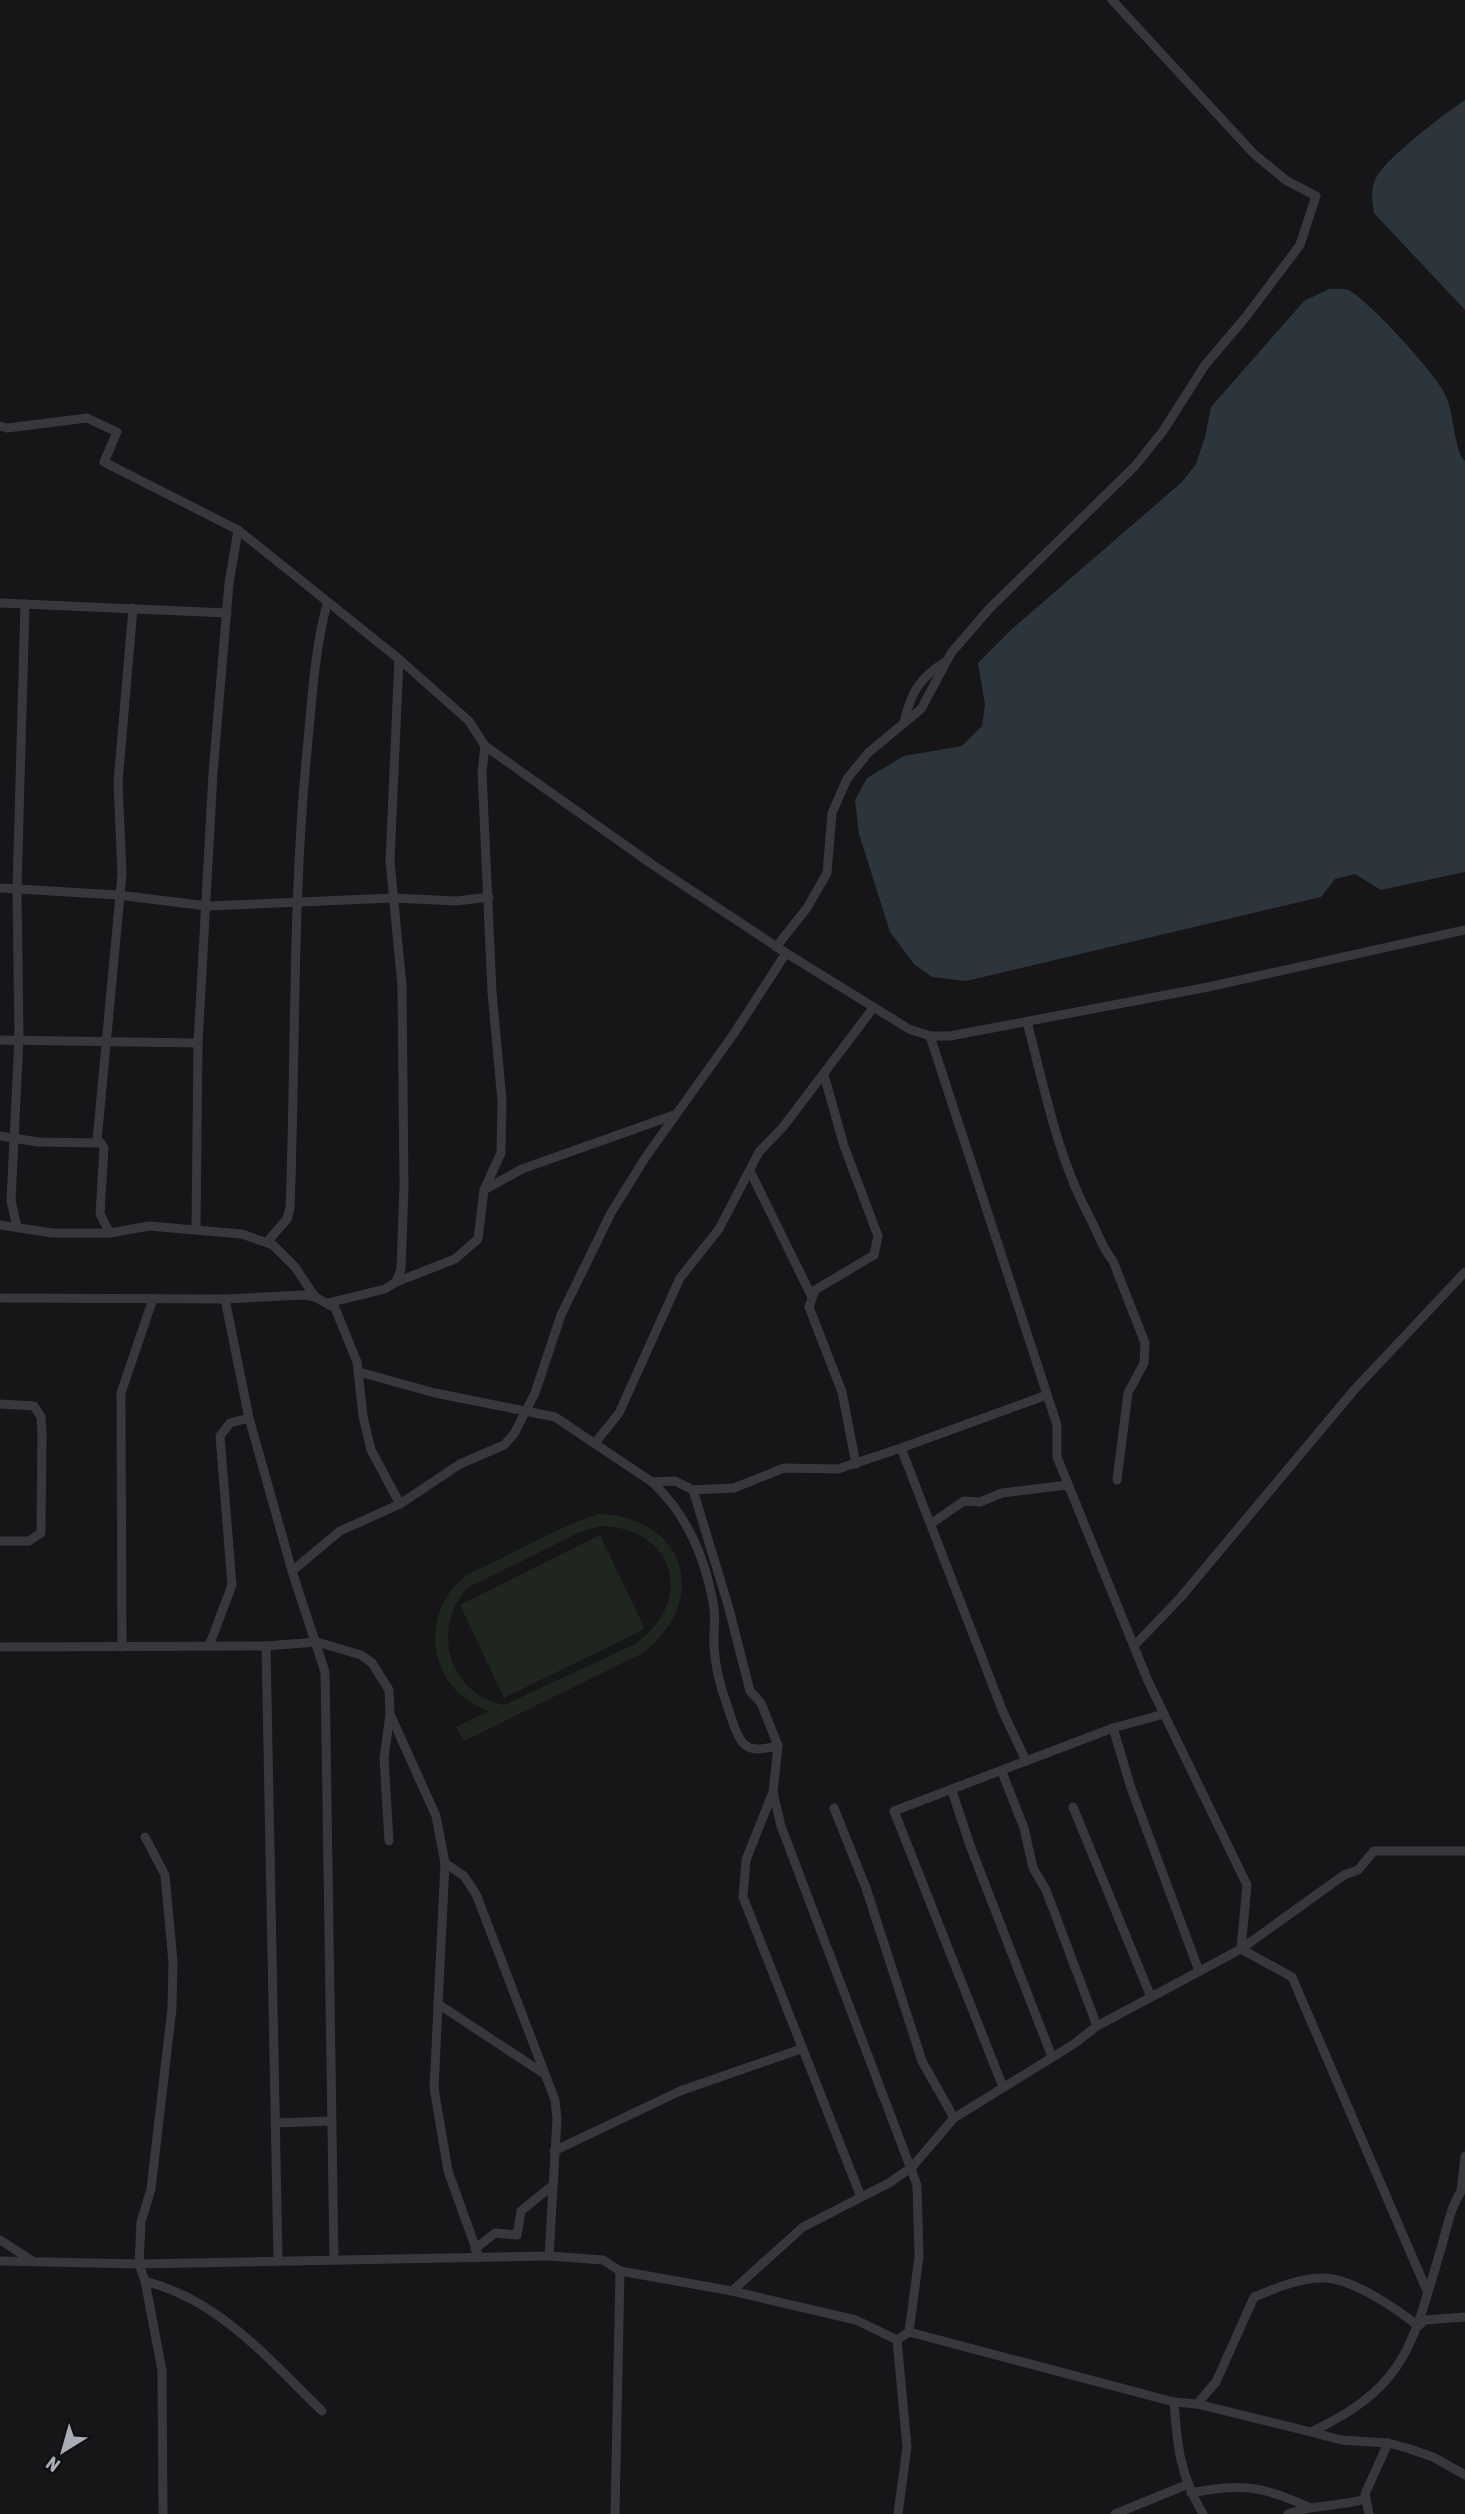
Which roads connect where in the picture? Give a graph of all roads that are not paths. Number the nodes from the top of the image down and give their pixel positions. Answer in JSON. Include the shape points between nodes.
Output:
{"nodes":[{"id":1,"x":1112,"y":0,"type":"edge"},
{"id":2,"x":0,"y":426,"type":"edge"},
{"id":3,"x":238,"y":530,"type":"junction"},
{"id":4,"x":0,"y":603,"type":"edge"},
{"id":5,"x":25,"y":604,"type":"junction"},
{"id":6,"x":327,"y":604,"type":"junction"},
{"id":7,"x":133,"y":608,"type":"junction"},
{"id":8,"x":227,"y":613,"type":"junction"},
{"id":9,"x":399,"y":659,"type":"junction"},
{"id":10,"x":947,"y":661,"type":"junction"},
{"id":11,"x":904,"y":723,"type":"junction"},
{"id":12,"x":485,"y":746,"type":"junction"},
{"id":13,"x":0,"y":888,"type":"edge"},
{"id":14,"x":17,"y":889,"type":"junction"},
{"id":15,"x":118,"y":895,"type":"junction"},
{"id":16,"x":489,"y":897,"type":"junction"},
{"id":17,"x":393,"y":898,"type":"junction"},
{"id":18,"x":296,"y":904,"type":"junction"},
{"id":19,"x":207,"y":906,"type":"junction"},
{"id":20,"x":1465,"y":930,"type":"edge"},
{"id":21,"x":776,"y":947,"type":"junction"},
{"id":22,"x":786,"y":953,"type":"junction"},
{"id":23,"x":874,"y":1007,"type":"junction"},
{"id":24,"x":1027,"y":1022,"type":"junction"},
{"id":25,"x":930,"y":1036,"type":"junction"},
{"id":26,"x":19,"y":1038,"type":"junction"},
{"id":27,"x":0,"y":1040,"type":"edge"},
{"id":28,"x":106,"y":1040,"type":"junction"},
{"id":29,"x":198,"y":1043,"type":"junction"},
{"id":30,"x":824,"y":1075,"type":"junction"},
{"id":31,"x":676,"y":1114,"type":"junction"},
{"id":32,"x":0,"y":1136,"type":"edge"},
{"id":33,"x":15,"y":1139,"type":"junction"},
{"id":34,"x":97,"y":1141,"type":"junction"},
{"id":35,"x":750,"y":1171,"type":"junction"},
{"id":36,"x":484,"y":1190,"type":"junction"},
{"id":37,"x":0,"y":1225,"type":"edge"},
{"id":38,"x":17,"y":1227,"type":"junction"},
{"id":39,"x":196,"y":1228,"type":"junction"},
{"id":40,"x":110,"y":1233,"type":"junction"},
{"id":41,"x":267,"y":1242,"type":"junction"},
{"id":42,"x":1465,"y":1272,"type":"edge"},
{"id":43,"x":396,"y":1282,"type":"junction"},
{"id":44,"x":315,"y":1297,"type":"junction"},
{"id":45,"x":812,"y":1297,"type":"junction"},
{"id":46,"x":0,"y":1298,"type":"edge"},
{"id":47,"x":153,"y":1299,"type":"junction"},
{"id":48,"x":225,"y":1299,"type":"junction"},
{"id":49,"x":328,"y":1303,"type":"junction"},
{"id":50,"x":359,"y":1372,"type":"junction"},
{"id":51,"x":1047,"y":1395,"type":"junction"},
{"id":52,"x":0,"y":1404,"type":"edge"},
{"id":53,"x":527,"y":1409,"type":"junction"},
{"id":54,"x":249,"y":1418,"type":"junction"},
{"id":55,"x":595,"y":1443,"type":"junction"},
{"id":56,"x":901,"y":1448,"type":"junction"},
{"id":57,"x":856,"y":1464,"type":"junction"},
{"id":58,"x":1117,"y":1480,"type":"dead end"},
{"id":59,"x":652,"y":1482,"type":"junction"},
{"id":60,"x":1069,"y":1485,"type":"junction"},
{"id":61,"x":693,"y":1490,"type":"junction"},
{"id":62,"x":400,"y":1504,"type":"junction"},
{"id":63,"x":932,"y":1523,"type":"junction"},
{"id":64,"x":0,"y":1541,"type":"edge"},
{"id":65,"x":292,"y":1571,"type":"junction"},
{"id":66,"x":317,"y":1642,"type":"junction"},
{"id":67,"x":209,"y":1646,"type":"junction"},
{"id":68,"x":266,"y":1646,"type":"junction"},
{"id":69,"x":1134,"y":1646,"type":"junction"},
{"id":70,"x":0,"y":1647,"type":"edge"},
{"id":71,"x":122,"y":1647,"type":"junction"},
{"id":72,"x":390,"y":1714,"type":"junction"},
{"id":73,"x":1164,"y":1714,"type":"junction"},
{"id":74,"x":1113,"y":1728,"type":"junction"},
{"id":75,"x":778,"y":1746,"type":"junction"},
{"id":76,"x":1026,"y":1761,"type":"junction"},
{"id":77,"x":1002,"y":1772,"type":"junction"},
{"id":78,"x":952,"y":1791,"type":"junction"},
{"id":79,"x":773,"y":1792,"type":"junction"},
{"id":80,"x":1073,"y":1807,"type":"dead end"},
{"id":81,"x":834,"y":1808,"type":"dead end"},
{"id":82,"x":145,"y":1837,"type":"dead end"},
{"id":83,"x":389,"y":1841,"type":"dead end"},
{"id":84,"x":1465,"y":1850,"type":"edge"},
{"id":85,"x":444,"y":1863,"type":"junction"},
{"id":86,"x":1241,"y":1948,"type":"junction"},
{"id":87,"x":1199,"y":1971,"type":"junction"},
{"id":88,"x":1151,"y":1997,"type":"junction"},
{"id":89,"x":438,"y":2004,"type":"junction"},
{"id":90,"x":1097,"y":2026,"type":"junction"},
{"id":91,"x":801,"y":2049,"type":"junction"},
{"id":92,"x":1052,"y":2057,"type":"junction"},
{"id":93,"x":545,"y":2074,"type":"junction"},
{"id":94,"x":1003,"y":2087,"type":"junction"},
{"id":95,"x":954,"y":2118,"type":"junction"},
{"id":96,"x":332,"y":2121,"type":"junction"},
{"id":97,"x":275,"y":2123,"type":"junction"},
{"id":98,"x":554,"y":2151,"type":"junction"},
{"id":99,"x":1465,"y":2156,"type":"edge"},
{"id":100,"x":912,"y":2167,"type":"junction"},
{"id":101,"x":553,"y":2185,"type":"junction"},
{"id":102,"x":1463,"y":2189,"type":"edge"},
{"id":103,"x":860,"y":2197,"type":"junction"},
{"id":104,"x":0,"y":2240,"type":"edge"},
{"id":105,"x":477,"y":2253,"type":"junction"},
{"id":106,"x":549,"y":2256,"type":"junction"},
{"id":107,"x":334,"y":2259,"type":"junction"},
{"id":108,"x":278,"y":2260,"type":"junction"},
{"id":109,"x":0,"y":2261,"type":"edge"},
{"id":110,"x":32,"y":2261,"type":"junction"},
{"id":111,"x":139,"y":2264,"type":"junction"},
{"id":112,"x":620,"y":2271,"type":"junction"},
{"id":113,"x":145,"y":2281,"type":"junction"},
{"id":114,"x":732,"y":2291,"type":"junction"},
{"id":115,"x":1427,"y":2291,"type":"junction"},
{"id":116,"x":1462,"y":2319,"type":"edge"},
{"id":117,"x":1418,"y":2326,"type":"junction"},
{"id":118,"x":909,"y":2332,"type":"junction"},
{"id":119,"x":897,"y":2340,"type":"junction"},
{"id":120,"x":1174,"y":2402,"type":"junction"},
{"id":121,"x":1197,"y":2404,"type":"junction"},
{"id":122,"x":322,"y":2411,"type":"dead end"},
{"id":123,"x":1311,"y":2432,"type":"junction"},
{"id":124,"x":1388,"y":2443,"type":"junction"},
{"id":125,"x":1465,"y":2462,"type":"edge"},
{"id":126,"x":1454,"y":2467,"type":"junction"},
{"id":127,"x":1465,"y":2475,"type":"edge"},
{"id":128,"x":1189,"y":2489,"type":"junction"},
{"id":129,"x":1365,"y":2499,"type":"junction"},
{"id":130,"x":1309,"y":2507,"type":"junction"},
{"id":131,"x":163,"y":2514,"type":"edge"},
{"id":132,"x":615,"y":2514,"type":"edge"},
{"id":133,"x":898,"y":2514,"type":"edge"},
{"id":134,"x":1115,"y":2514,"type":"edge"},
{"id":135,"x":1203,"y":2514,"type":"edge"},
{"id":136,"x":1288,"y":2514,"type":"edge"},
{"id":137,"x":1369,"y":2514,"type":"edge"}],
"edges":[{"from":1,"to":10,"type":"street","via":[[1254,154],[1287,181],[1316,196],[1300,245],[1205,365],[1149,448],[990,608]]},
{"from":2,"to":3,"type":"street","via":[[87,418],[104,425],[117,432],[104,462]]},
{"from":3,"to":6,"type":"street"},
{"from":3,"to":8,"type":"street"},
{"from":4,"to":5,"type":"street"},
{"from":5,"to":7,"type":"street"},
{"from":5,"to":14,"type":"street"},
{"from":6,"to":9,"type":"street"},
{"from":6,"to":18,"type":"street","via":[[315,668]]},
{"from":7,"to":8,"type":"street"},
{"from":7,"to":15,"type":"street","via":[[118,782],[123,850]]},
{"from":8,"to":19,"type":"street"},
{"from":9,"to":12,"type":"street","via":[[469,721]]},
{"from":9,"to":17,"type":"street","via":[[391,805]]},
{"from":10,"to":11,"type":"street","via":[[927,701]]},
{"from":10,"to":11,"type":"street","via":[[917,683]]},
{"from":11,"to":21,"type":"street","via":[[868,753],[839,791],[828,829],[827,873]]},
{"from":12,"to":16,"type":"street","via":[[482,772]]},
{"from":12,"to":21,"type":"street"},
{"from":13,"to":14,"type":"street"},
{"from":14,"to":15,"type":"street"},
{"from":14,"to":26,"type":"street"},
{"from":15,"to":19,"type":"street"},
{"from":15,"to":28,"type":"street"},
{"from":16,"to":17,"type":"street","via":[[457,901]]},
{"from":16,"to":36,"type":"street","via":[[502,1114],[501,1153]]},
{"from":17,"to":18,"type":"street"},
{"from":17,"to":43,"type":"street","via":[[402,986],[404,1186],[401,1269]]},
{"from":18,"to":19,"type":"street"},
{"from":18,"to":41,"type":"street","via":[[290,1208],[287,1219]]},
{"from":19,"to":29,"type":"street"},
{"from":20,"to":24,"type":"street"},
{"from":21,"to":22,"type":"street"},
{"from":22,"to":23,"type":"street"},
{"from":22,"to":31,"type":"street"},
{"from":23,"to":25,"type":"street"},
{"from":23,"to":30,"type":"street"},
{"from":24,"to":25,"type":"street"},
{"from":24,"to":58,"type":"street","via":[[1070,1178],[1113,1261],[1144,1343],[1144,1363],[1128,1393]]},
{"from":25,"to":51,"type":"street"},
{"from":26,"to":27,"type":"street"},
{"from":26,"to":28,"type":"street"},
{"from":26,"to":33,"type":"street"},
{"from":28,"to":29,"type":"street"},
{"from":28,"to":34,"type":"street"},
{"from":29,"to":39,"type":"street"},
{"from":30,"to":35,"type":"street","via":[[759,1152]]},
{"from":30,"to":45,"type":"street","via":[[844,1146],[878,1236],[874,1255],[815,1290]]},
{"from":31,"to":36,"type":"street","via":[[522,1169]]},
{"from":31,"to":53,"type":"street","via":[[624,1191],[587,1258]]},
{"from":32,"to":33,"type":"street"},
{"from":33,"to":34,"type":"street"},
{"from":33,"to":38,"type":"street","via":[[11,1201]]},
{"from":34,"to":40,"type":"street","via":[[104,1148],[100,1214]]},
{"from":35,"to":45,"type":"street"},
{"from":35,"to":55,"type":"street","via":[[719,1228],[680,1278],[619,1413]]},
{"from":36,"to":43,"type":"street","via":[[478,1239],[455,1259]]},
{"from":37,"to":38,"type":"street"},
{"from":38,"to":40,"type":"street","via":[[52,1233]]},
{"from":39,"to":40,"type":"street","via":[[149,1226]]},
{"from":39,"to":41,"type":"street"},
{"from":41,"to":44,"type":"street","via":[[295,1267]]},
{"from":42,"to":69,"type":"street","via":[[1355,1389],[1180,1598]]},
{"from":43,"to":49,"type":"street"},
{"from":44,"to":48,"type":"street","via":[[269,1294]]},
{"from":44,"to":49,"type":"street"},
{"from":45,"to":57,"type":"street","via":[[808,1307],[842,1392]]},
{"from":46,"to":47,"type":"street"},
{"from":47,"to":48,"type":"street"},
{"from":47,"to":71,"type":"street","via":[[121,1393]]},
{"from":48,"to":54,"type":"street"},
{"from":49,"to":50,"type":"street","via":[[342,1318]]},
{"from":50,"to":53,"type":"street","via":[[435,1393]]},
{"from":50,"to":62,"type":"street","via":[[371,1451]]},
{"from":51,"to":56,"type":"street"},
{"from":51,"to":60,"type":"street","via":[[1057,1425],[1057,1457]]},
{"from":52,"to":64,"type":"street","via":[[34,1406],[39,1410],[42,1433],[41,1533],[29,1541]]},
{"from":53,"to":55,"type":"street","via":[[555,1417]]},
{"from":53,"to":62,"type":"street","via":[[504,1445],[460,1464]]},
{"from":54,"to":65,"type":"street"},
{"from":54,"to":67,"type":"street","via":[[230,1423],[220,1436],[232,1585]]},
{"from":55,"to":59,"type":"street"},
{"from":56,"to":57,"type":"street"},
{"from":56,"to":63,"type":"street"},
{"from":57,"to":61,"type":"street","via":[[838,1469],[785,1468],[734,1488]]},
{"from":59,"to":61,"type":"street","via":[[675,1481]]},
{"from":59,"to":75,"type":"street","via":[[676,1507],[702,1560],[715,1610],[714,1647],[722,1691],[737,1732],[742,1742],[755,1750]]},
{"from":60,"to":63,"type":"street","via":[[964,1501]]},
{"from":60,"to":69,"type":"street"},
{"from":61,"to":75,"type":"street","via":[[750,1691],[761,1703]]},
{"from":62,"to":65,"type":"street","via":[[340,1531]]},
{"from":63,"to":76,"type":"street"},
{"from":65,"to":66,"type":"street"},
{"from":66,"to":68,"type":"street"},
{"from":66,"to":72,"type":"street","via":[[372,1662],[389,1690]]},
{"from":66,"to":96,"type":"street","via":[[325,1672],[328,1727]]},
{"from":67,"to":68,"type":"street"},
{"from":67,"to":71,"type":"street"},
{"from":68,"to":97,"type":"street"},
{"from":69,"to":73,"type":"street"},
{"from":70,"to":71,"type":"street"},
{"from":72,"to":83,"type":"street","via":[[384,1758]]},
{"from":72,"to":85,"type":"street","via":[[436,1816]]},
{"from":73,"to":74,"type":"street"},
{"from":73,"to":86,"type":"street","via":[[1247,1885]]},
{"from":74,"to":76,"type":"street"},
{"from":74,"to":87,"type":"street"},
{"from":75,"to":79,"type":"street"},
{"from":76,"to":77,"type":"street"},
{"from":77,"to":78,"type":"street"},
{"from":77,"to":90,"type":"street","via":[[1024,1828],[1033,1868],[1046,1890]]},
{"from":78,"to":92,"type":"street"},
{"from":78,"to":94,"type":"street","via":[[894,1811]]},
{"from":79,"to":91,"type":"street","via":[[757,1828],[742,1887]]},
{"from":79,"to":100,"type":"street","via":[[793,1860]]},
{"from":80,"to":88,"type":"street"},
{"from":81,"to":95,"type":"street","via":[[866,1888],[922,2061]]},
{"from":82,"to":111,"type":"street","via":[[165,1875],[173,1962],[172,2008]]},
{"from":84,"to":86,"type":"street","via":[[1374,1851],[1358,1870],[1344,1875]]},
{"from":85,"to":89,"type":"street"},
{"from":85,"to":93,"type":"street","via":[[464,1876],[476,1894]]},
{"from":86,"to":87,"type":"street"},
{"from":86,"to":115,"type":"street","via":[[1292,1977]]},
{"from":87,"to":88,"type":"street"},
{"from":88,"to":90,"type":"street"},
{"from":89,"to":93,"type":"street"},
{"from":89,"to":105,"type":"street","via":[[435,2088],[441,2138]]},
{"from":90,"to":92,"type":"street"},
{"from":91,"to":98,"type":"street","via":[[680,2091]]},
{"from":91,"to":103,"type":"street"},
{"from":92,"to":94,"type":"street"},
{"from":93,"to":98,"type":"street","via":[[555,2100]]},
{"from":94,"to":95,"type":"street"},
{"from":95,"to":100,"type":"street"},
{"from":96,"to":97,"type":"street"},
{"from":96,"to":107,"type":"street"},
{"from":97,"to":108,"type":"street"},
{"from":98,"to":101,"type":"street"},
{"from":99,"to":102,"type":"street"},
{"from":100,"to":103,"type":"street"},
{"from":100,"to":118,"type":"street","via":[[919,2228]]},
{"from":101,"to":105,"type":"street","via":[[522,2211],[517,2235],[495,2233]]},
{"from":101,"to":106,"type":"street"},
{"from":102,"to":115,"type":"street"},
{"from":103,"to":114,"type":"street","via":[[803,2227]]},
{"from":104,"to":110,"type":"street"},
{"from":105,"to":106,"type":"street"},
{"from":105,"to":107,"type":"street"},
{"from":106,"to":112,"type":"street","via":[[603,2260]]},
{"from":107,"to":108,"type":"street"},
{"from":108,"to":111,"type":"street"},
{"from":109,"to":110,"type":"street"},
{"from":110,"to":111,"type":"street"},
{"from":111,"to":113,"type":"street"},
{"from":112,"to":114,"type":"street"},
{"from":112,"to":132,"type":"street"},
{"from":113,"to":122,"type":"street","via":[[197,2299],[222,2317]]},
{"from":113,"to":131,"type":"street","via":[[162,2370]]},
{"from":114,"to":119,"type":"street","via":[[856,2320]]},
{"from":115,"to":117,"type":"street"},
{"from":116,"to":117,"type":"street","via":[[1425,2320]]},
{"from":117,"to":121,"type":"street","via":[[1360,2289],[1323,2277],[1280,2286],[1254,2297],[1216,2382]]},
{"from":117,"to":123,"type":"street","via":[[1393,2375],[1363,2402]]},
{"from":118,"to":119,"type":"street"},
{"from":118,"to":120,"type":"street"},
{"from":119,"to":133,"type":"street","via":[[907,2447]]},
{"from":120,"to":121,"type":"street"},
{"from":120,"to":128,"type":"street","via":[[1177,2445]]},
{"from":121,"to":123,"type":"street"},
{"from":123,"to":124,"type":"street","via":[[1361,2443]]},
{"from":124,"to":126,"type":"street"},
{"from":124,"to":129,"type":"street"},
{"from":125,"to":126,"type":"street"},
{"from":126,"to":127,"type":"street"},
{"from":128,"to":130,"type":"street","via":[[1252,2486]]},
{"from":128,"to":134,"type":"street"},
{"from":128,"to":135,"type":"street"},
{"from":129,"to":130,"type":"street"},
{"from":129,"to":137,"type":"street"},
{"from":130,"to":136,"type":"street"}]}
